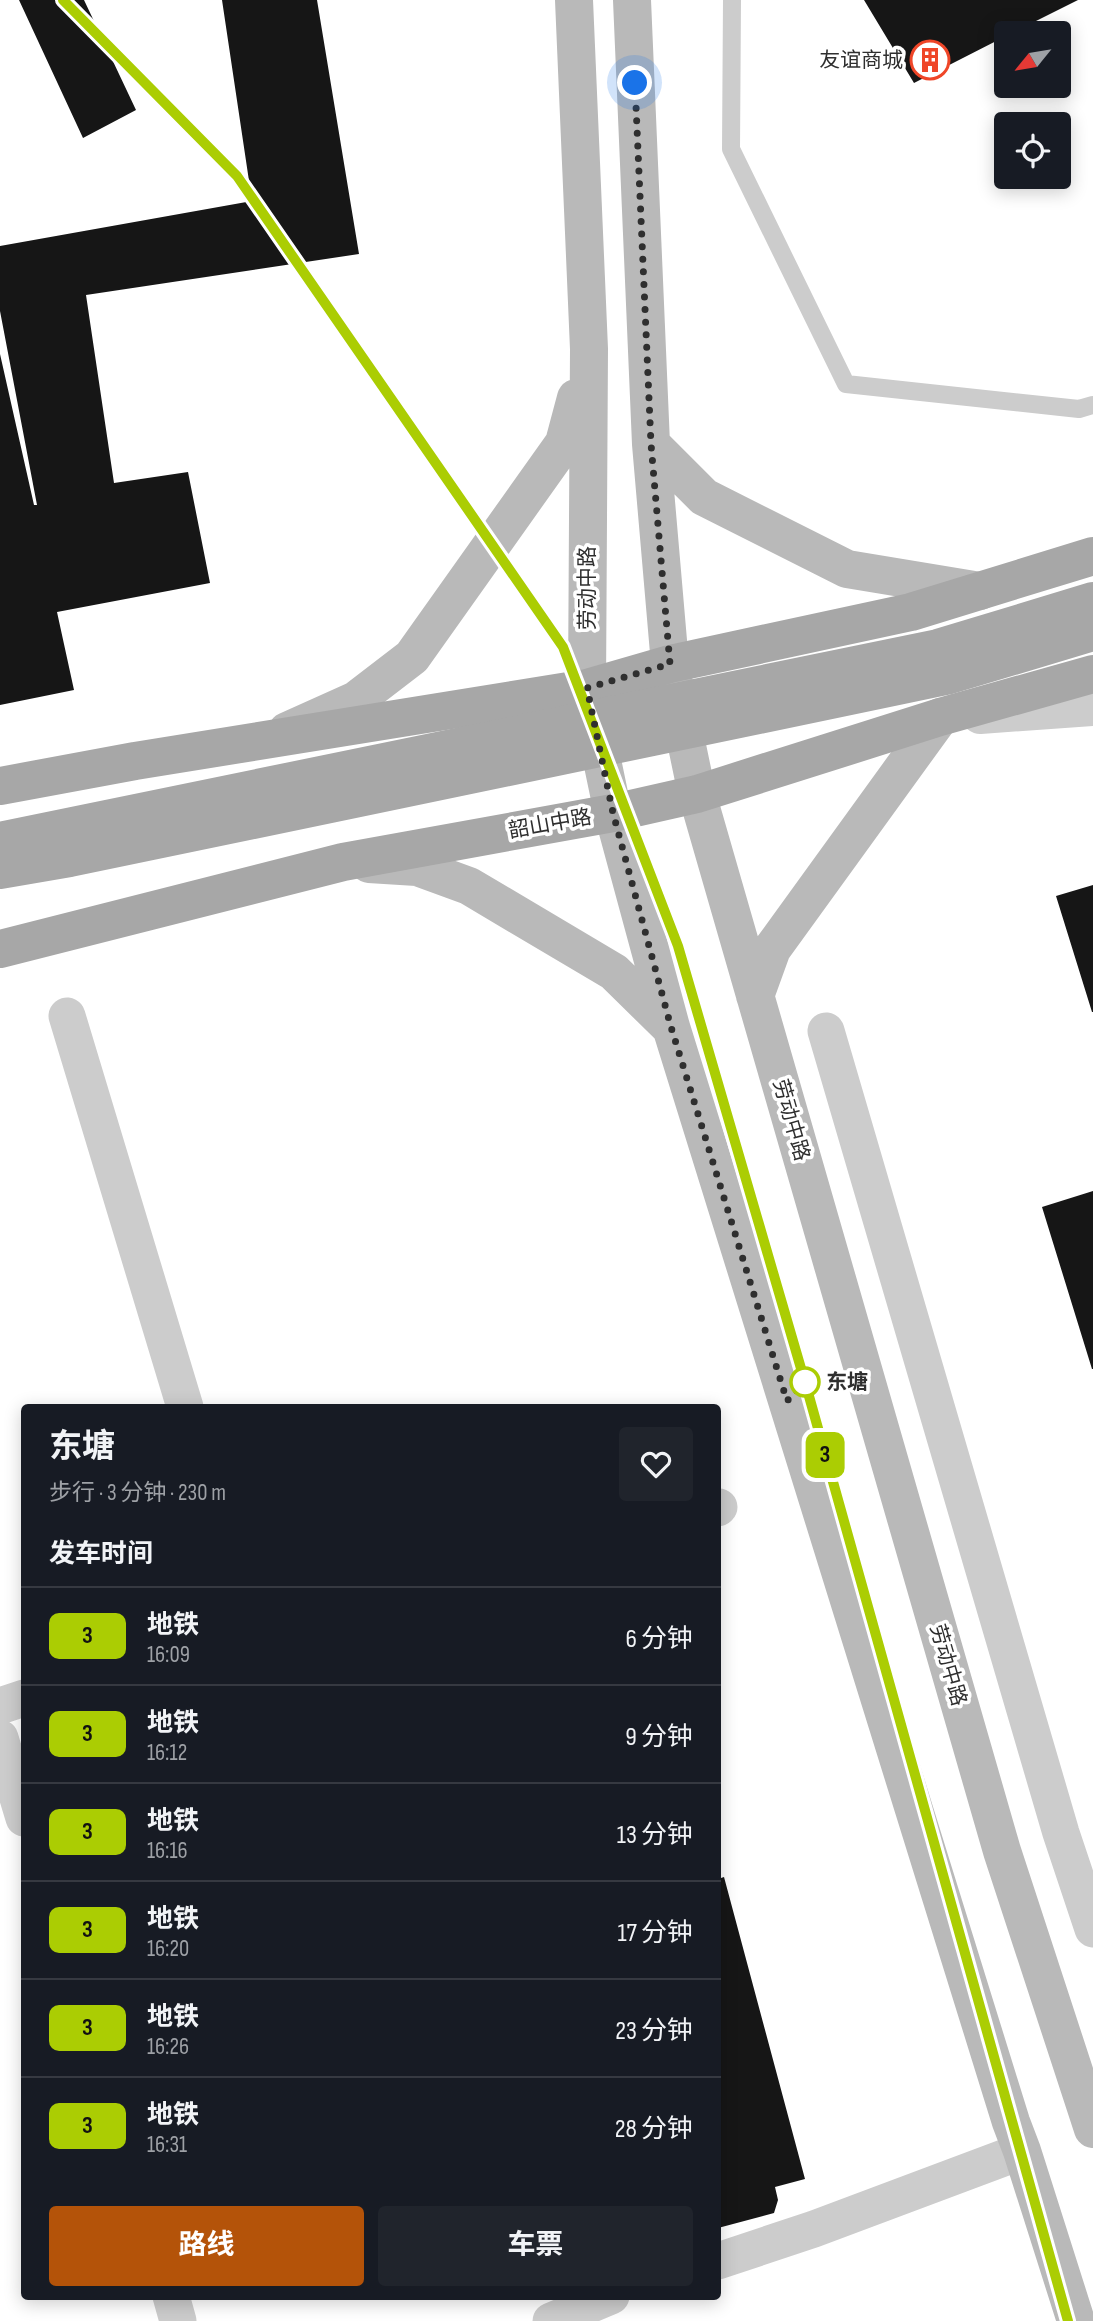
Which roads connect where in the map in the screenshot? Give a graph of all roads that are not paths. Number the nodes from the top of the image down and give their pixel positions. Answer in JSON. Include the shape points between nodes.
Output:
{"nodes":[{"id":1,"x":574,"y":0,"type":"edge"},
{"id":2,"x":632,"y":0,"type":"edge"},
{"id":3,"x":732,"y":0,"type":"edge"},
{"id":4,"x":589,"y":349,"type":"junction"},
{"id":5,"x":1093,"y":405,"type":"edge"},
{"id":6,"x":651,"y":444,"type":"junction"},
{"id":7,"x":1093,"y":556,"type":"edge"},
{"id":8,"x":980,"y":591,"type":"junction"},
{"id":9,"x":1093,"y":601,"type":"edge"},
{"id":10,"x":1093,"y":632,"type":"edge"},
{"id":11,"x":670,"y":664,"type":"junction"},
{"id":12,"x":1093,"y":674,"type":"edge"},
{"id":13,"x":587,"y":688,"type":"junction"},
{"id":14,"x":1093,"y":707,"type":"edge"},
{"id":15,"x":940,"y":717,"type":"junction"},
{"id":16,"x":264,"y":741,"type":"junction"},
{"id":17,"x":0,"y":786,"type":"edge"},
{"id":18,"x":697,"y":794,"type":"junction"},
{"id":19,"x":613,"y":813,"type":"junction"},
{"id":20,"x":0,"y":841,"type":"edge"},
{"id":21,"x":343,"y":862,"type":"junction"},
{"id":22,"x":0,"y":870,"type":"edge"},
{"id":23,"x":0,"y":949,"type":"edge"},
{"id":24,"x":755,"y":996,"type":"junction"},
{"id":25,"x":67,"y":1016,"type":"dead end"},
{"id":26,"x":671,"y":1027,"type":"junction"},
{"id":27,"x":826,"y":1031,"type":"dead end"},
{"id":28,"x":184,"y":1404,"type":"edge"},
{"id":29,"x":21,"y":1699,"type":"edge"},
{"id":30,"x":0,"y":1706,"type":"edge"},
{"id":31,"x":0,"y":1738,"type":"edge"},
{"id":32,"x":21,"y":1808,"type":"edge"},
{"id":33,"x":1093,"y":1929,"type":"edge"},
{"id":34,"x":1093,"y":2129,"type":"edge"},
{"id":35,"x":1022,"y":2151,"type":"junction"},
{"id":36,"x":721,"y":2260,"type":"edge"},
{"id":37,"x":172,"y":2300,"type":"edge"},
{"id":38,"x":601,"y":2300,"type":"edge"},
{"id":39,"x":178,"y":2321,"type":"edge"},
{"id":40,"x":551,"y":2321,"type":"edge"},
{"id":41,"x":1076,"y":2321,"type":"edge"}],
"edges":[{"from":1,"to":4,"type":"main road","name":"劳动中路"},
{"from":2,"to":6,"type":"main road","name":"劳动中路"},
{"from":3,"to":5,"type":"lane","via":[[731,149],[846,384],[1079,409]]},
{"from":4,"to":13,"type":"main road","name":"劳动中路"},
{"from":4,"to":16,"type":"main road","via":[[564,443],[412,657],[356,700]]},
{"from":6,"to":8,"type":"main road","via":[[704,497],[847,569]]},
{"from":6,"to":11,"type":"main road","name":"劳动中路"},
{"from":7,"to":8,"type":"main road"},
{"from":8,"to":11,"type":"main road","via":[[911,612]]},
{"from":9,"to":20,"type":"main road","bridge":true,"via":[[938,648]]},
{"from":10,"to":22,"type":"main road","bridge":true,"via":[[946,676]]},
{"from":11,"to":13,"type":"main road"},
{"from":11,"to":18,"type":"main road","name":"劳动中路"},
{"from":12,"to":15,"type":"main road","name":"韶山中路"},
{"from":13,"to":16,"type":"main road"},
{"from":13,"to":19,"type":"main road","name":"劳动中路"},
{"from":14,"to":15,"type":"street"},
{"from":15,"to":18,"type":"main road","name":"韶山中路"},
{"from":15,"to":24,"type":"main road","via":[[772,949]]},
{"from":16,"to":17,"type":"main road"},
{"from":18,"to":19,"type":"main road","name":"韶山中路"},
{"from":18,"to":24,"type":"main road","name":"劳动中路"},
{"from":19,"to":21,"type":"main road","name":"韶山中路"},
{"from":19,"to":26,"type":"main road","name":"劳动中路"},
{"from":21,"to":23,"type":"main road","name":"韶山中路"},
{"from":21,"to":26,"type":"main road","via":[[417,866],[469,886],[614,972]]},
{"from":24,"to":34,"type":"main road","name":"劳动中路","via":[[1002,1851]]},
{"from":25,"to":28,"type":"street"},
{"from":26,"to":35,"type":"main road","name":"劳动中路"},
{"from":27,"to":33,"type":"street"},
{"from":29,"to":30,"type":"street"},
{"from":31,"to":32,"type":"street"},
{"from":35,"to":36,"type":"street"},
{"from":35,"to":41,"type":"main road","name":"劳动中路"},
{"from":37,"to":39,"type":"street"},
{"from":38,"to":40,"type":"street"}]}
